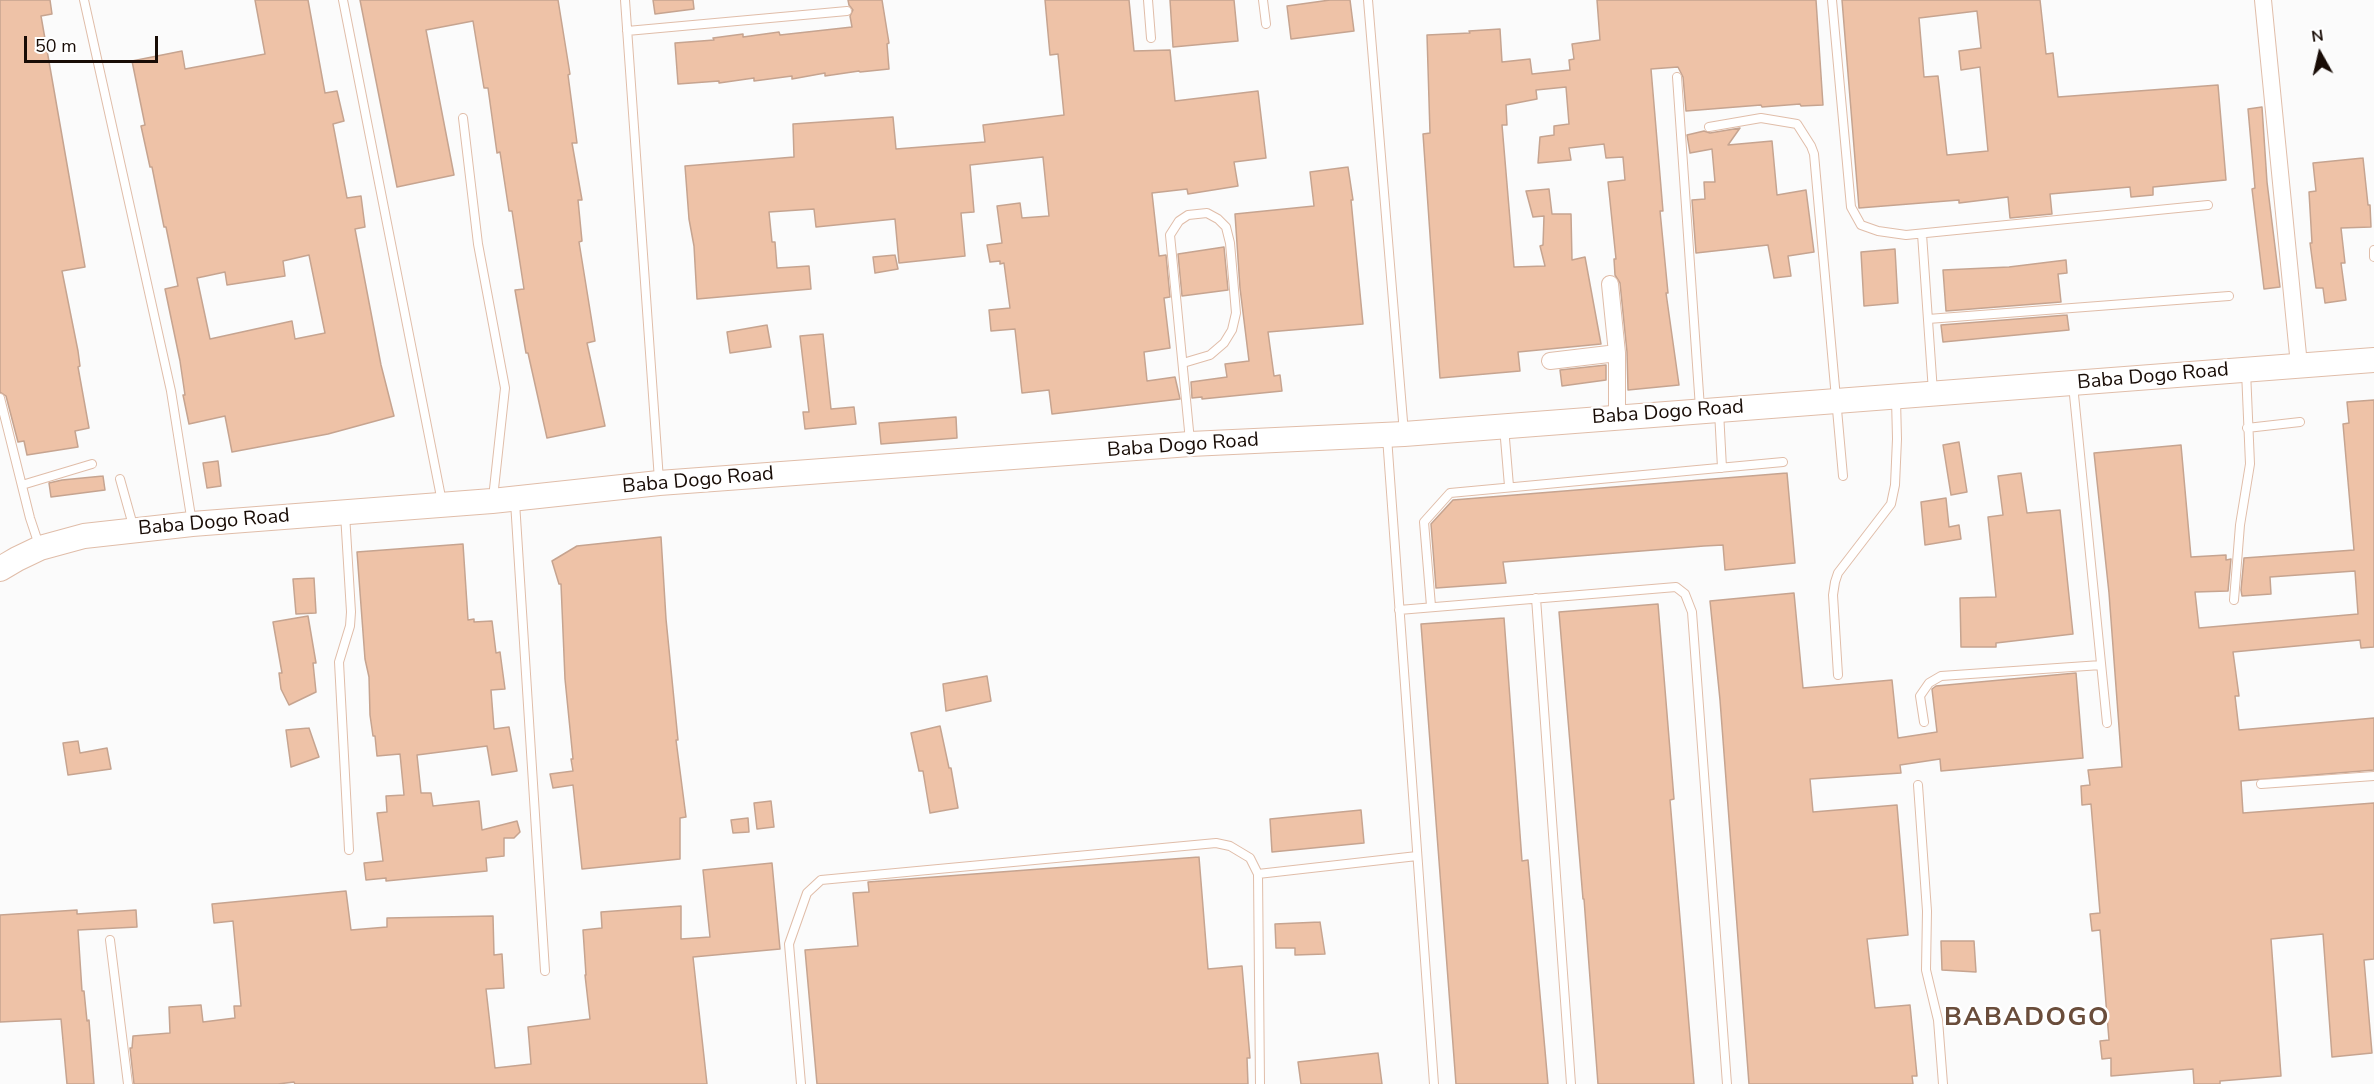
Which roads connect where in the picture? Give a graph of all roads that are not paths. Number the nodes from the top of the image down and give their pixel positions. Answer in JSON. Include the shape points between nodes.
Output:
{"nodes":[{"id":1,"x":84,"y":0,"type":"edge"},
{"id":2,"x":343,"y":0,"type":"edge"},
{"id":3,"x":625,"y":0,"type":"edge"},
{"id":4,"x":1148,"y":0,"type":"edge"},
{"id":5,"x":1263,"y":0,"type":"edge"},
{"id":6,"x":1368,"y":0,"type":"edge"},
{"id":7,"x":1832,"y":0,"type":"edge"},
{"id":8,"x":2263,"y":0,"type":"edge"},
{"id":9,"x":847,"y":11,"type":"dead end"},
{"id":10,"x":1266,"y":24,"type":"dead end"},
{"id":11,"x":627,"y":31,"type":"junction"},
{"id":12,"x":1150,"y":38,"type":"dead end"},
{"id":13,"x":1677,"y":77,"type":"dead end"},
{"id":14,"x":463,"y":118,"type":"dead end"},
{"id":15,"x":1709,"y":127,"type":"dead end"},
{"id":16,"x":2208,"y":205,"type":"dead end"},
{"id":17,"x":1922,"y":234,"type":"junction"},
{"id":18,"x":2374,"y":250,"type":"edge"},
{"id":19,"x":2374,"y":257,"type":"edge"},
{"id":20,"x":1610,"y":284,"type":"dead end"},
{"id":21,"x":2229,"y":296,"type":"dead end"},
{"id":22,"x":1928,"y":319,"type":"junction"},
{"id":23,"x":1617,"y":353,"type":"junction"},
{"id":24,"x":2374,"y":360,"type":"edge"},
{"id":25,"x":1550,"y":361,"type":"dead end"},
{"id":26,"x":1183,"y":363,"type":"junction"},
{"id":27,"x":2299,"y":365,"type":"junction"},
{"id":28,"x":2246,"y":370,"type":"junction"},
{"id":29,"x":2073,"y":384,"type":"junction"},
{"id":30,"x":1933,"y":393,"type":"junction"},
{"id":31,"x":1896,"y":396,"type":"junction"},
{"id":32,"x":0,"y":398,"type":"edge"},
{"id":33,"x":1835,"y":401,"type":"junction"},
{"id":34,"x":1710,"y":410,"type":"junction"},
{"id":35,"x":1617,"y":416,"type":"junction"},
{"id":36,"x":2300,"y":422,"type":"dead end"},
{"id":37,"x":1504,"y":427,"type":"junction"},
{"id":38,"x":2247,"y":428,"type":"junction"},
{"id":39,"x":1395,"y":434,"type":"junction"},
{"id":40,"x":1190,"y":444,"type":"junction"},
{"id":41,"x":1783,"y":462,"type":"dead end"},
{"id":42,"x":92,"y":464,"type":"dead end"},
{"id":43,"x":1722,"y":468,"type":"junction"},
{"id":44,"x":1843,"y":476,"type":"dead end"},
{"id":45,"x":120,"y":479,"type":"dead end"},
{"id":46,"x":659,"y":483,"type":"junction"},
{"id":47,"x":22,"y":484,"type":"junction"},
{"id":48,"x":1509,"y":486,"type":"junction"},
{"id":49,"x":504,"y":500,"type":"junction"},
{"id":50,"x":443,"y":505,"type":"junction"},
{"id":51,"x":345,"y":513,"type":"junction"},
{"id":52,"x":192,"y":524,"type":"junction"},
{"id":53,"x":134,"y":530,"type":"junction"},
{"id":54,"x":40,"y":548,"type":"junction"},
{"id":55,"x":0,"y":570,"type":"edge"},
{"id":56,"x":1536,"y":598,"type":"junction"},
{"id":57,"x":2234,"y":600,"type":"dead end"},
{"id":58,"x":1431,"y":606,"type":"junction"},
{"id":59,"x":1399,"y":610,"type":"junction"},
{"id":60,"x":2101,"y":664,"type":"junction"},
{"id":61,"x":1838,"y":675,"type":"dead end"},
{"id":62,"x":1924,"y":722,"type":"dead end"},
{"id":63,"x":2107,"y":723,"type":"dead end"},
{"id":64,"x":2374,"y":776,"type":"edge"},
{"id":65,"x":2261,"y":784,"type":"dead end"},
{"id":66,"x":1918,"y":785,"type":"dead end"},
{"id":67,"x":349,"y":850,"type":"dead end"},
{"id":68,"x":1417,"y":856,"type":"junction"},
{"id":69,"x":1258,"y":874,"type":"junction"},
{"id":70,"x":110,"y":940,"type":"dead end"},
{"id":71,"x":545,"y":971,"type":"dead end"},
{"id":72,"x":128,"y":1084,"type":"edge"},
{"id":73,"x":801,"y":1084,"type":"edge"},
{"id":74,"x":1260,"y":1084,"type":"edge"},
{"id":75,"x":1434,"y":1084,"type":"edge"},
{"id":76,"x":1570,"y":1084,"type":"edge"},
{"id":77,"x":1726,"y":1084,"type":"edge"},
{"id":78,"x":1943,"y":1084,"type":"edge"}],
"edges":[{"from":1,"to":52,"type":"lane","via":[[171,391]]},
{"from":2,"to":50,"type":"lane"},
{"from":3,"to":11,"type":"lane"},
{"from":4,"to":12,"type":"lane"},
{"from":5,"to":10,"type":"lane"},
{"from":6,"to":39,"type":"lane"},
{"from":7,"to":17,"type":"lane","via":[[1851,207],[1861,225],[1878,231]]},
{"from":8,"to":27,"type":"street"},
{"from":9,"to":11,"type":"lane"},
{"from":11,"to":46,"type":"lane"},
{"from":13,"to":34,"type":"lane"},
{"from":14,"to":49,"type":"lane","via":[[478,244],[505,388]]},
{"from":15,"to":33,"type":"lane","via":[[1761,118],[1797,124],[1811,146]]},
{"from":16,"to":17,"type":"lane"},
{"from":17,"to":22,"type":"lane"},
{"from":18,"to":19,"type":"lane"},
{"from":20,"to":23,"type":"street"},
{"from":21,"to":22,"type":"lane"},
{"from":22,"to":30,"type":"lane"},
{"from":23,"to":25,"type":"street"},
{"from":23,"to":35,"type":"street"},
{"from":24,"to":27,"type":"street","name":"Baba Dogo Road"},
{"from":26,"to":26,"type":"lane","via":[[1170,235],[1188,215],[1207,213],[1226,227],[1236,313],[1224,343],[1210,355]]},
{"from":26,"to":40,"type":"lane"},
{"from":27,"to":28,"type":"street","name":"Baba Dogo Road"},
{"from":28,"to":29,"type":"street","name":"Baba Dogo Road"},
{"from":28,"to":38,"type":"lane"},
{"from":29,"to":30,"type":"street","name":"Baba Dogo Road"},
{"from":29,"to":60,"type":"lane"},
{"from":30,"to":31,"type":"street","name":"Baba Dogo Road"},
{"from":31,"to":33,"type":"street","name":"Baba Dogo Road"},
{"from":31,"to":61,"type":"lane","via":[[1895,485],[1891,504],[1835,582]]},
{"from":32,"to":47,"type":"lane"},
{"from":33,"to":34,"type":"street","name":"Baba Dogo Road"},
{"from":33,"to":44,"type":"lane"},
{"from":34,"to":35,"type":"street","name":"Baba Dogo Road"},
{"from":34,"to":43,"type":"lane"},
{"from":35,"to":37,"type":"street","name":"Baba Dogo Road"},
{"from":36,"to":38,"type":"lane"},
{"from":37,"to":39,"type":"street","name":"Baba Dogo Road"},
{"from":37,"to":48,"type":"lane"},
{"from":38,"to":57,"type":"lane","via":[[2250,464]]},
{"from":39,"to":40,"type":"street","name":"Baba Dogo Road"},
{"from":39,"to":59,"type":"lane"},
{"from":40,"to":46,"type":"street","name":"Baba Dogo Road"},
{"from":41,"to":43,"type":"lane"},
{"from":42,"to":47,"type":"lane"},
{"from":43,"to":48,"type":"lane"},
{"from":45,"to":53,"type":"lane"},
{"from":46,"to":49,"type":"street","name":"Baba Dogo Road"},
{"from":47,"to":54,"type":"lane"},
{"from":48,"to":58,"type":"lane","via":[[1450,493],[1426,519],[1423,527]]},
{"from":49,"to":50,"type":"street","name":"Baba Dogo Road"},
{"from":49,"to":71,"type":"lane"},
{"from":50,"to":51,"type":"street","name":"Baba Dogo Road"},
{"from":51,"to":52,"type":"street","name":"Baba Dogo Road"},
{"from":51,"to":67,"type":"lane","via":[[351,612],[339,662]]},
{"from":52,"to":53,"type":"street","name":"Baba Dogo Road"},
{"from":53,"to":54,"type":"street","name":"Baba Dogo Road","via":[[84,536]]},
{"from":54,"to":55,"type":"street","name":"Baba Dogo Road"},
{"from":56,"to":58,"type":"lane"},
{"from":56,"to":76,"type":"lane"},
{"from":56,"to":77,"type":"lane","via":[[1676,587],[1685,594],[1692,612]]},
{"from":58,"to":59,"type":"lane"},
{"from":59,"to":68,"type":"lane"},
{"from":60,"to":62,"type":"lane","via":[[1941,676],[1929,683],[1920,696]]},
{"from":60,"to":63,"type":"lane"},
{"from":64,"to":65,"type":"lane"},
{"from":66,"to":78,"type":"lane","via":[[1927,911],[1926,970],[1938,1020]]},
{"from":68,"to":69,"type":"lane"},
{"from":68,"to":75,"type":"lane"},
{"from":69,"to":73,"type":"lane","via":[[1250,858],[1216,843],[821,880],[807,893],[789,944]]},
{"from":69,"to":74,"type":"lane"},
{"from":70,"to":72,"type":"lane"}]}
